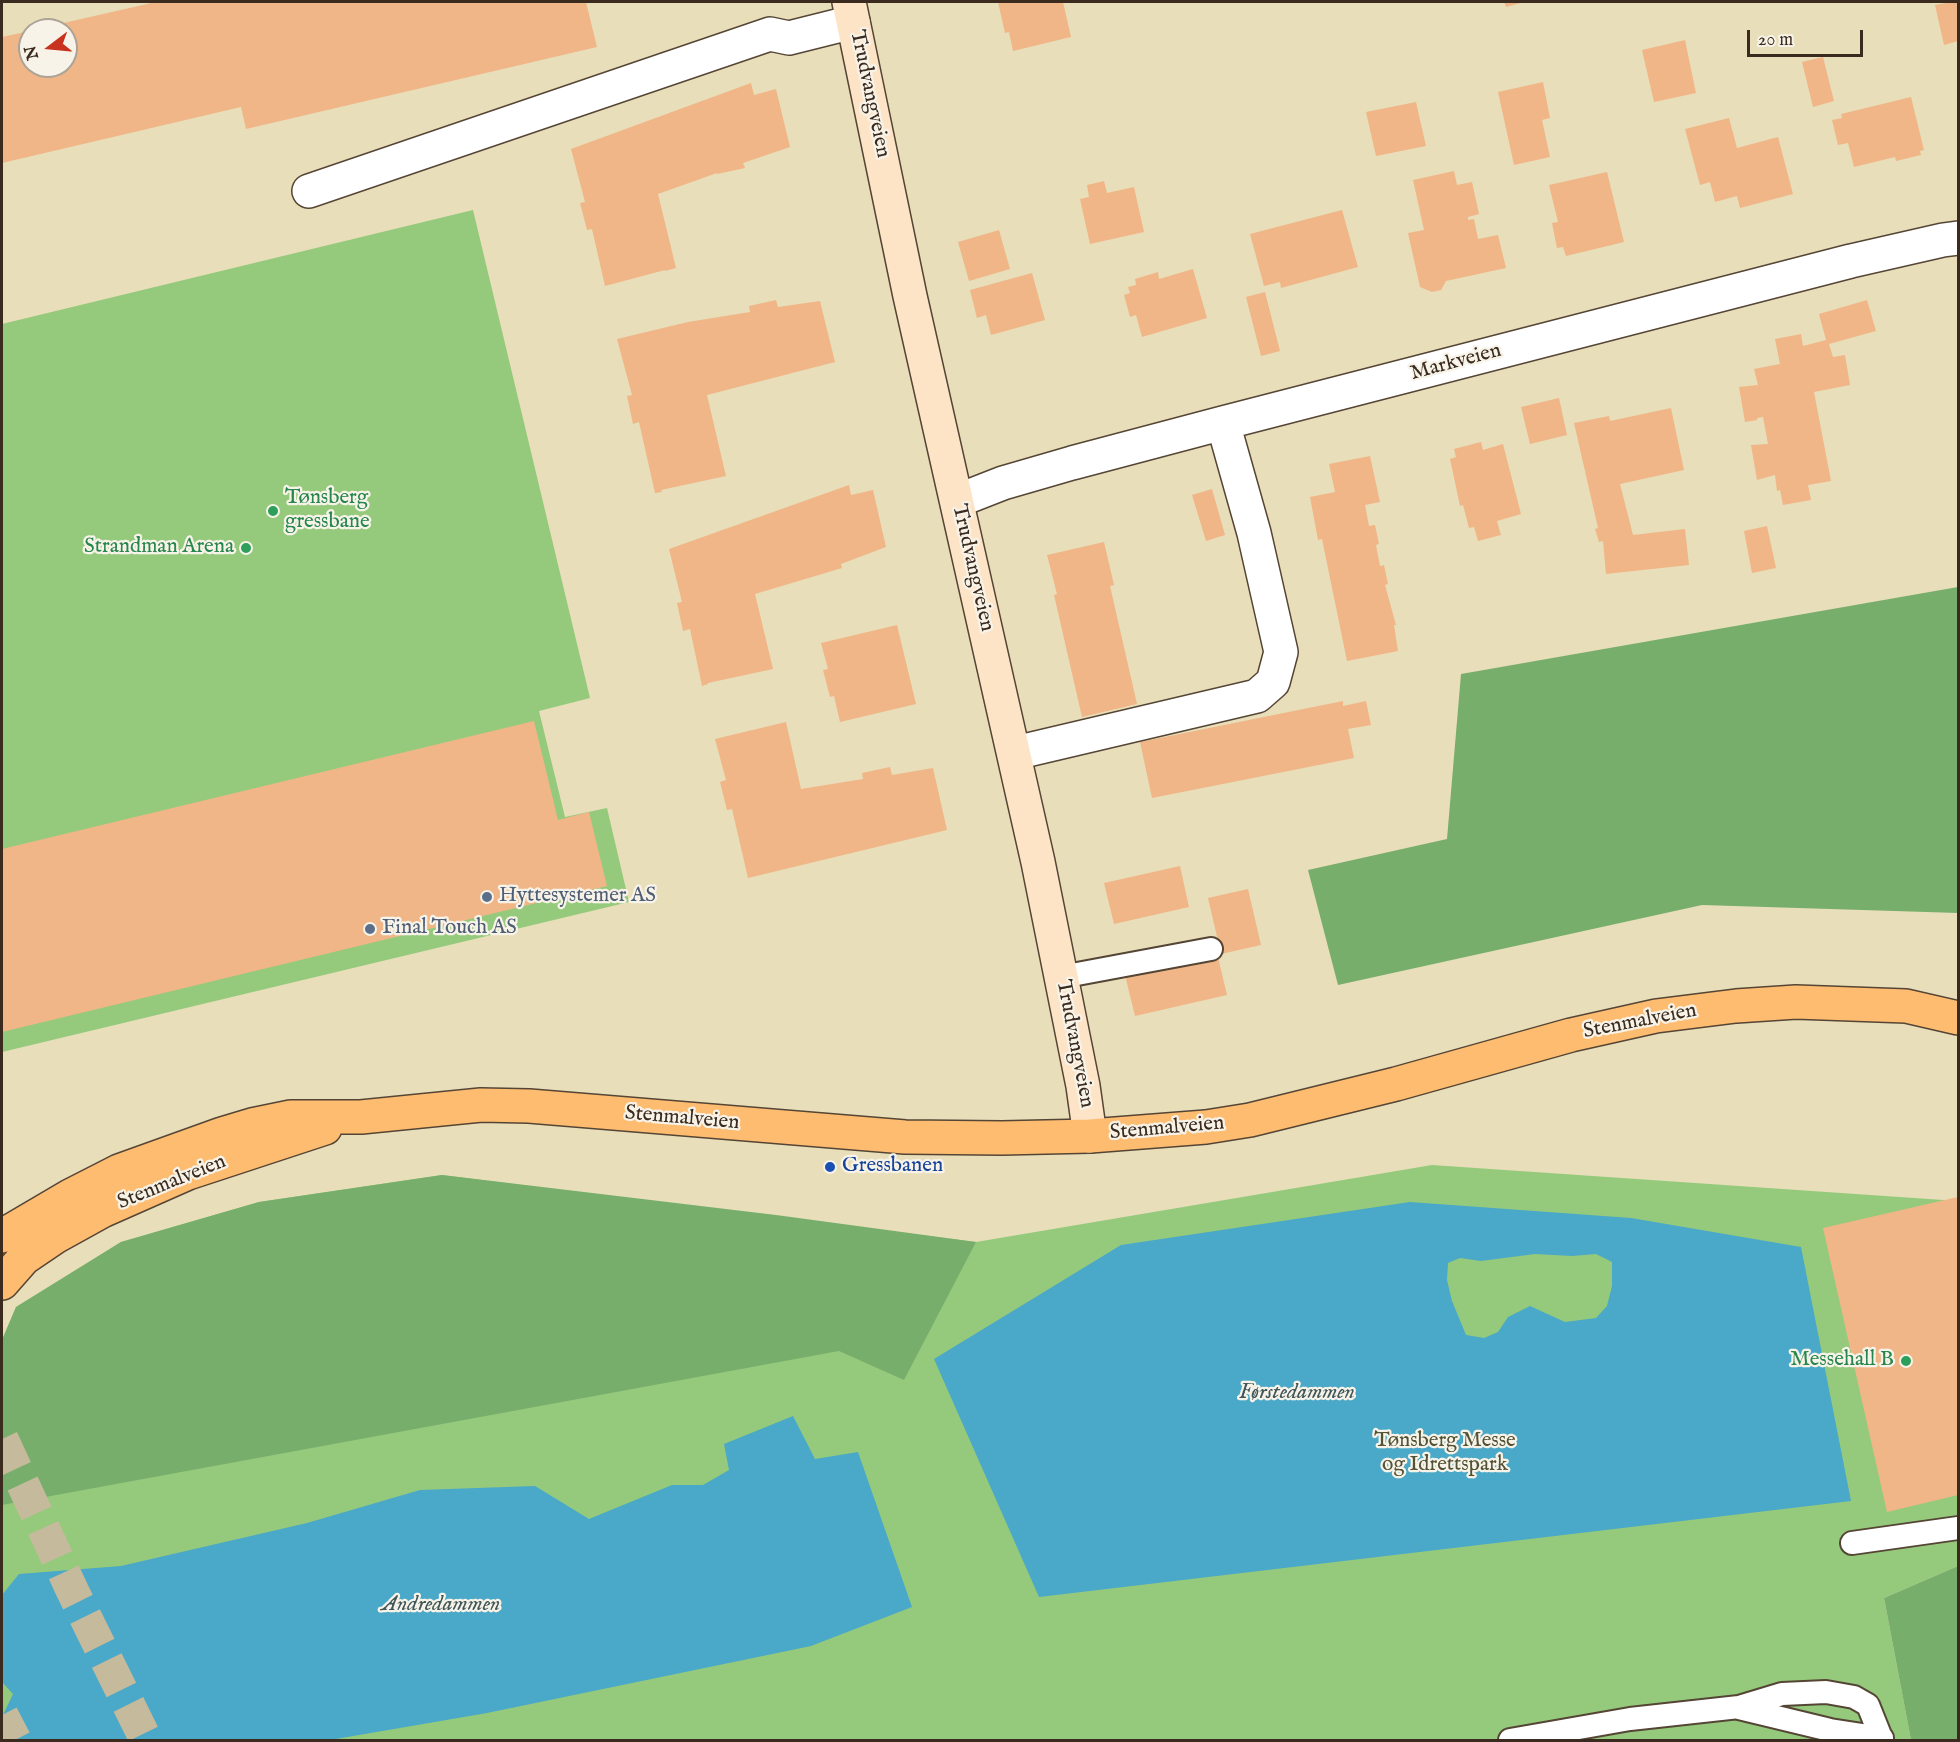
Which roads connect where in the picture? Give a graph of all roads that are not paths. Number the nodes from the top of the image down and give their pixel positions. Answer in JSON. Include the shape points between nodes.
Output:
{"nodes":[{"id":1,"x":851,"y":12,"type":"edge"},
{"id":2,"x":309,"y":191,"type":"dead end"},
{"id":3,"x":1959,"y":238,"type":"edge"},
{"id":4,"x":1223,"y":423,"type":"junction"},
{"id":5,"x":957,"y":501,"type":"junction"},
{"id":6,"x":1015,"y":753,"type":"junction"},
{"id":7,"x":1211,"y":949,"type":"dead end"},
{"id":8,"x":1061,"y":977,"type":"junction"},
{"id":9,"x":1959,"y":1018,"type":"edge"},
{"id":10,"x":361,"y":1117,"type":"junction"},
{"id":11,"x":1090,"y":1136,"type":"junction"},
{"id":12,"x":2,"y":1236,"type":"edge"},
{"id":13,"x":2,"y":1283,"type":"edge"},
{"id":14,"x":1959,"y":1528,"type":"edge"},
{"id":15,"x":1852,"y":1543,"type":"dead end"},
{"id":16,"x":1739,"y":1707,"type":"junction"},
{"id":17,"x":1882,"y":1739,"type":"edge"},
{"id":18,"x":1510,"y":1740,"type":"edge"}],
"edges":[{"from":1,"to":2,"type":"street","via":[[789,38],[770,34]]},
{"from":1,"to":5,"type":"main road","name":"Trudvangveien"},
{"from":3,"to":4,"type":"street","name":"Markveien","via":[[1851,261]]},
{"from":4,"to":5,"type":"street","name":"Markveien","via":[[1003,483]]},
{"from":4,"to":6,"type":"street","via":[[1257,544],[1281,652],[1273,682],[1257,696]]},
{"from":5,"to":6,"type":"main road","name":"Trudvangveien"},
{"from":6,"to":8,"type":"main road","name":"Trudvangveien"},
{"from":7,"to":8,"type":"lane"},
{"from":8,"to":11,"type":"main road","name":"Trudvangveien"},
{"from":9,"to":11,"type":"main road","name":"Stenmalveien","via":[[1906,1006],[1796,1002],[1656,1016],[1250,1120]]},
{"from":10,"to":11,"type":"main road","name":"Stenmalveien","via":[[481,1105],[529,1106],[905,1137]]},
{"from":10,"to":12,"type":"main road","name":"Stenmalveien","via":[[291,1117],[222,1134],[119,1171]]},
{"from":10,"to":13,"type":"main road","name":"Stenmalveien","via":[[188,1173],[102,1211],[24,1258]]},
{"from":14,"to":15,"type":"lane"},
{"from":16,"to":17,"type":"lane"},
{"from":16,"to":17,"type":"lane","via":[[1782,1694],[1826,1692],[1854,1697],[1868,1705]]},
{"from":16,"to":18,"type":"lane","via":[[1630,1719]]}]}
